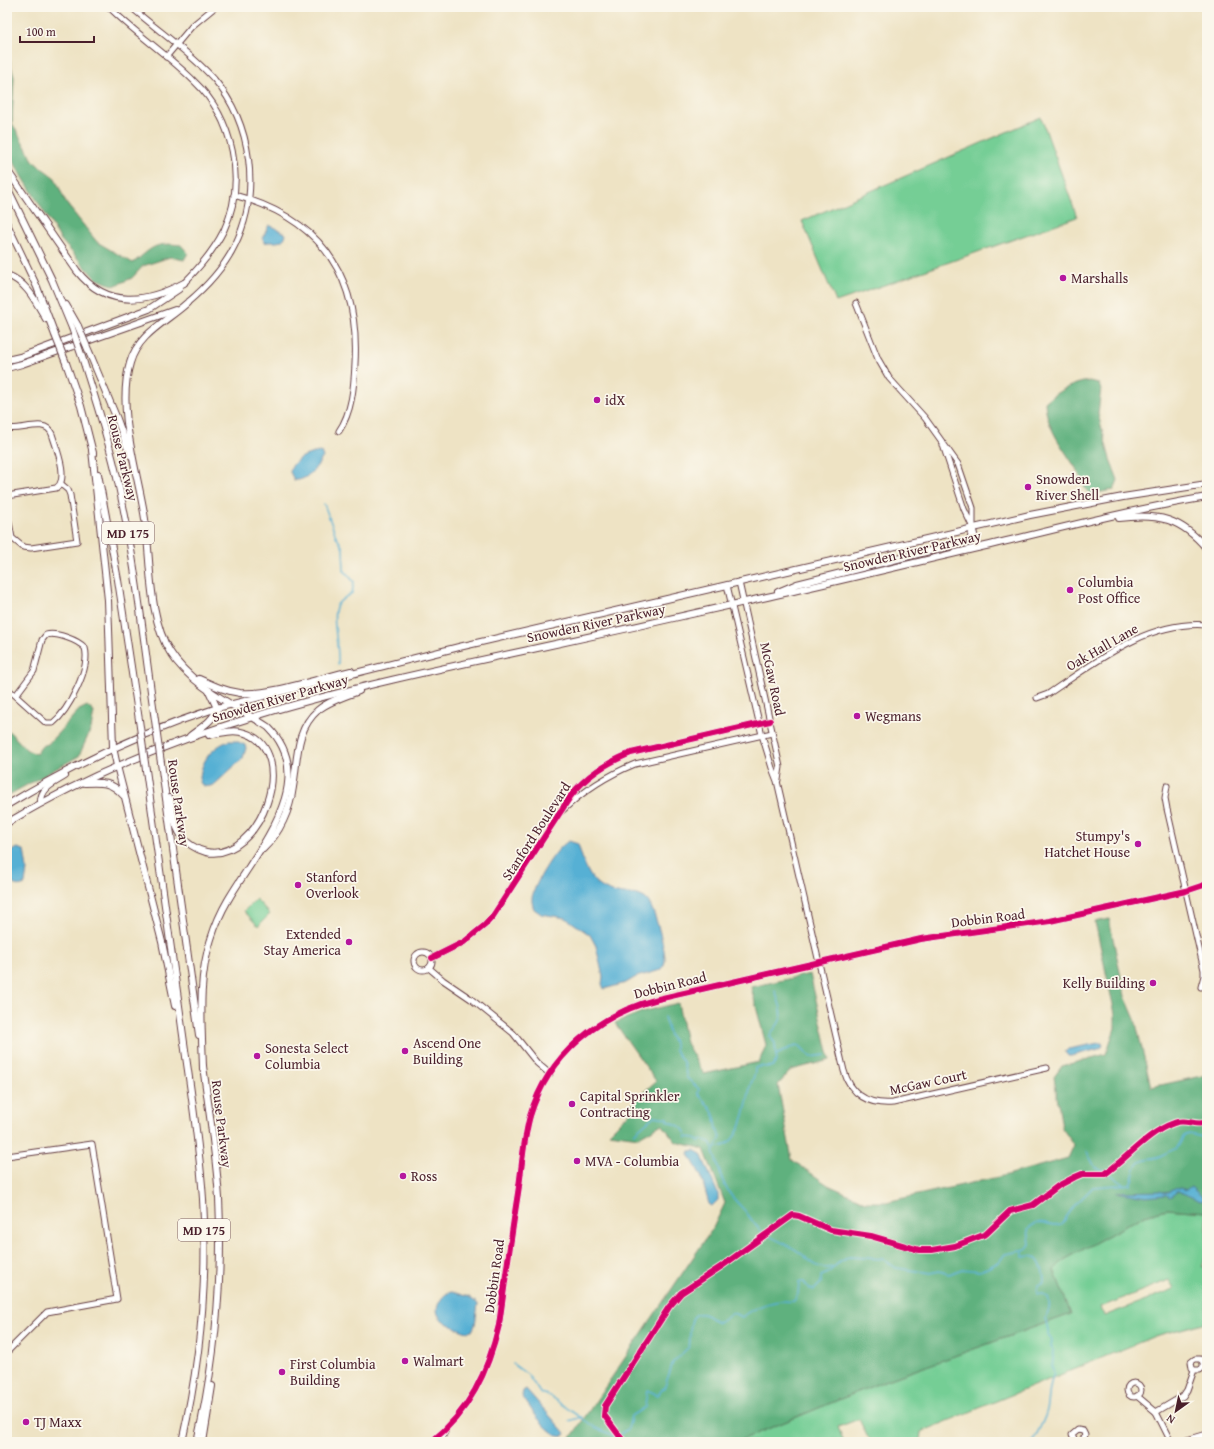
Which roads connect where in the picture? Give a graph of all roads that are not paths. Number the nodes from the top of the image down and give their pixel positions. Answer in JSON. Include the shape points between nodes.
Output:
{"nodes":[{"id":1,"x":109,"y":7,"type":"edge"},
{"id":2,"x":131,"y":7,"type":"edge"},
{"id":3,"x":215,"y":7,"type":"edge"},
{"id":4,"x":176,"y":45,"type":"junction"},
{"id":5,"x":166,"y":57,"type":"junction"},
{"id":6,"x":7,"y":170,"type":"edge"},
{"id":7,"x":7,"y":187,"type":"edge"},
{"id":8,"x":234,"y":195,"type":"junction"},
{"id":9,"x":249,"y":199,"type":"junction"},
{"id":10,"x":7,"y":224,"type":"edge"},
{"id":11,"x":7,"y":275,"type":"edge"},
{"id":12,"x":184,"y":283,"type":"junction"},
{"id":13,"x":187,"y":303,"type":"junction"},
{"id":14,"x":856,"y":304,"type":"dead end"},
{"id":15,"x":75,"y":327,"type":"junction"},
{"id":16,"x":55,"y":335,"type":"junction"},
{"id":17,"x":7,"y":360,"type":"edge"},
{"id":18,"x":7,"y":368,"type":"edge"},
{"id":19,"x":7,"y":428,"type":"edge"},
{"id":20,"x":339,"y":431,"type":"dead end"},
{"id":21,"x":943,"y":442,"type":"junction"},
{"id":22,"x":92,"y":450,"type":"junction"},
{"id":23,"x":138,"y":483,"type":"junction"},
{"id":24,"x":1207,"y":483,"type":"edge"},
{"id":25,"x":61,"y":484,"type":"junction"},
{"id":26,"x":7,"y":496,"type":"edge"},
{"id":27,"x":1207,"y":497,"type":"edge"},
{"id":28,"x":7,"y":512,"type":"edge"},
{"id":29,"x":1084,"y":522,"type":"junction"},
{"id":30,"x":973,"y":528,"type":"junction"},
{"id":31,"x":978,"y":548,"type":"junction"},
{"id":32,"x":1207,"y":549,"type":"edge"},
{"id":33,"x":739,"y":582,"type":"junction"},
{"id":34,"x":727,"y":585,"type":"junction"},
{"id":35,"x":767,"y":597,"type":"junction"},
{"id":36,"x":744,"y":602,"type":"junction"},
{"id":37,"x":731,"y":605,"type":"junction"},
{"id":38,"x":1207,"y":625,"type":"edge"},
{"id":39,"x":390,"y":664,"type":"junction"},
{"id":40,"x":185,"y":671,"type":"junction"},
{"id":41,"x":390,"y":680,"type":"junction"},
{"id":42,"x":7,"y":688,"type":"edge"},
{"id":43,"x":208,"y":689,"type":"junction"},
{"id":44,"x":16,"y":695,"type":"junction"},
{"id":45,"x":1036,"y":698,"type":"dead end"},
{"id":46,"x":234,"y":705,"type":"junction"},
{"id":47,"x":217,"y":708,"type":"junction"},
{"id":48,"x":252,"y":717,"type":"junction"},
{"id":49,"x":770,"y":721,"type":"junction"},
{"id":50,"x":759,"y":723,"type":"junction"},
{"id":51,"x":772,"y":733,"type":"junction"},
{"id":52,"x":762,"y":735,"type":"junction"},
{"id":53,"x":186,"y":739,"type":"junction"},
{"id":54,"x":113,"y":747,"type":"junction"},
{"id":55,"x":97,"y":755,"type":"junction"},
{"id":56,"x":161,"y":763,"type":"junction"},
{"id":57,"x":116,"y":766,"type":"junction"},
{"id":58,"x":777,"y":781,"type":"junction"},
{"id":59,"x":81,"y":783,"type":"junction"},
{"id":60,"x":1167,"y":786,"type":"dead end"},
{"id":61,"x":124,"y":796,"type":"junction"},
{"id":62,"x":41,"y":804,"type":"junction"},
{"id":63,"x":7,"y":806,"type":"edge"},
{"id":64,"x":558,"y":816,"type":"junction"},
{"id":65,"x":7,"y":823,"type":"edge"},
{"id":66,"x":257,"y":854,"type":"junction"},
{"id":67,"x":1207,"y":884,"type":"edge"},
{"id":68,"x":1186,"y":891,"type":"junction"},
{"id":69,"x":432,"y":958,"type":"junction"},
{"id":70,"x":818,"y":962,"type":"junction"},
{"id":71,"x":429,"y":968,"type":"junction"},
{"id":72,"x":1201,"y":987,"type":"dead end"},
{"id":73,"x":186,"y":1061,"type":"junction"},
{"id":74,"x":1047,"y":1068,"type":"dead end"},
{"id":75,"x":203,"y":1069,"type":"junction"},
{"id":76,"x":550,"y":1074,"type":"junction"},
{"id":77,"x":7,"y":1156,"type":"edge"},
{"id":78,"x":218,"y":1300,"type":"junction"},
{"id":79,"x":7,"y":1352,"type":"edge"},
{"id":80,"x":1194,"y":1370,"type":"dead end"},
{"id":81,"x":1137,"y":1396,"type":"dead end"},
{"id":82,"x":1156,"y":1412,"type":"junction"},
{"id":83,"x":446,"y":1429,"type":"junction"},
{"id":84,"x":1207,"y":1434,"type":"edge"},
{"id":85,"x":1207,"y":1439,"type":"edge"},
{"id":86,"x":182,"y":1442,"type":"edge"},
{"id":87,"x":197,"y":1442,"type":"edge"},
{"id":88,"x":203,"y":1442,"type":"edge"},
{"id":89,"x":431,"y":1442,"type":"edge"},
{"id":90,"x":440,"y":1442,"type":"edge"},
{"id":91,"x":1075,"y":1442,"type":"edge"},
{"id":92,"x":1083,"y":1442,"type":"edge"},
{"id":93,"x":1170,"y":1442,"type":"edge"},
{"id":94,"x":1180,"y":1442,"type":"edge"},
{"id":95,"x":1196,"y":1442,"type":"edge"}],
"edges":[{"from":1,"to":5,"type":"street"},
{"from":2,"to":4,"type":"street"},
{"from":3,"to":4,"type":"street","via":[[192,26]]},
{"from":4,"to":5,"type":"street"},
{"from":4,"to":9,"type":"street","via":[[214,80],[238,117],[249,161]]},
{"from":5,"to":8,"type":"street","via":[[195,81],[218,112],[229,137],[232,152],[236,176]]},
{"from":6,"to":12,"type":"main road","via":[[77,271],[98,290],[117,298],[138,299],[158,295]]},
{"from":7,"to":15,"type":"main road","name":"Rouse Parkway","number":"MD 175"},
{"from":8,"to":9,"type":"street"},
{"from":8,"to":12,"type":"street","via":[[221,236],[201,265]]},
{"from":9,"to":13,"type":"street","via":[[242,228],[229,256],[214,277]]},
{"from":9,"to":20,"type":"street","via":[[279,211],[303,226],[333,260],[344,283],[354,322],[356,354],[349,408],[345,423]]},
{"from":10,"to":16,"type":"main road","name":"Rouse Parkway","number":"MD 175","via":[[37,287]]},
{"from":11,"to":16,"type":"main road","via":[[28,290]]},
{"from":12,"to":17,"type":"main road","via":[[149,309]]},
{"from":13,"to":18,"type":"main road","via":[[169,313]]},
{"from":13,"to":23,"type":"main road","via":[[143,339],[130,364],[126,384],[127,411]]},
{"from":14,"to":21,"type":"street","via":[[876,354],[889,378]]},
{"from":15,"to":23,"type":"main road","bridge":true,"via":[[90,354],[120,425]]},
{"from":15,"to":56,"type":"main road","name":"Rouse Parkway","number":"MD 175","bridge":true,"via":[[118,482],[135,577]]},
{"from":16,"to":22,"type":"main road","name":"Rouse Parkway","number":"MD 175","bridge":true,"via":[[81,406]]},
{"from":19,"to":25,"type":"street","via":[[16,430],[41,425],[50,430],[63,473]]},
{"from":21,"to":30,"type":"street","via":[[949,468]]},
{"from":21,"to":30,"type":"street","via":[[958,464],[969,493],[973,508]]},
{"from":22,"to":54,"type":"main road","via":[[108,600]]},
{"from":22,"to":73,"type":"main road","name":"Rouse Parkway","number":"MD 175","bridge":true,"via":[[118,580]]},
{"from":23,"to":40,"type":"main road","via":[[159,627],[170,652]]},
{"from":24,"to":30,"type":"main road","name":"Snowden River Parkway"},
{"from":25,"to":26,"type":"street","via":[[52,489]]},
{"from":25,"to":28,"type":"street","via":[[70,495],[77,541],[23,547],[12,538]]},
{"from":27,"to":29,"type":"main road","name":"Snowden River Parkway"},
{"from":29,"to":31,"type":"main road","name":"Snowden River Parkway"},
{"from":29,"to":32,"type":"main road","via":[[1144,515],[1162,517],[1190,531]]},
{"from":30,"to":31,"type":"street"},
{"from":30,"to":33,"type":"main road","name":"Snowden River Parkway"},
{"from":30,"to":35,"type":"main road","via":[[970,541],[797,584]]},
{"from":31,"to":35,"type":"main road","name":"Snowden River Parkway"},
{"from":33,"to":34,"type":"main road","name":"Snowden River Parkway"},
{"from":33,"to":36,"type":"street","name":"McGaw Road"},
{"from":34,"to":37,"type":"street","name":"McGaw Road"},
{"from":34,"to":39,"type":"main road","name":"Snowden River Parkway"},
{"from":35,"to":36,"type":"main road","name":"Snowden River Parkway"},
{"from":36,"to":37,"type":"main road","name":"Snowden River Parkway"},
{"from":36,"to":49,"type":"street","name":"McGaw Road"},
{"from":37,"to":41,"type":"main road","name":"Snowden River Parkway"},
{"from":37,"to":50,"type":"street","name":"McGaw Road"},
{"from":38,"to":45,"type":"street","name":"Oak Hall Lane","via":[[1173,627],[1142,636],[1048,694]]},
{"from":39,"to":40,"type":"main road","via":[[256,693],[223,690]]},
{"from":39,"to":46,"type":"main road","name":"Snowden River Parkway"},
{"from":40,"to":43,"type":"main road"},
{"from":41,"to":48,"type":"main road","name":"Snowden River Parkway"},
{"from":41,"to":66,"type":"main road","via":[[326,704],[311,717],[299,740],[294,786],[288,808],[271,841]]},
{"from":42,"to":44,"type":"street"},
{"from":43,"to":46,"type":"main road"},
{"from":43,"to":47,"type":"main road"},
{"from":44,"to":44,"type":"street","via":[[46,723],[53,723],[64,712],[75,692],[85,658],[85,648],[54,634],[46,635],[42,640],[34,671]]},
{"from":46,"to":47,"type":"main road","name":"Snowden River Parkway"},
{"from":46,"to":48,"type":"main road"},
{"from":47,"to":53,"type":"main road","via":[[210,721]]},
{"from":47,"to":54,"type":"main road","name":"Snowden River Parkway"},
{"from":48,"to":53,"type":"main road","name":"Snowden River Parkway"},
{"from":48,"to":66,"type":"main road","via":[[268,727],[281,742],[286,753],[289,773],[283,806]]},
{"from":49,"to":50,"type":"street","name":"Stanford Boulevard"},
{"from":49,"to":51,"type":"street","name":"McGaw Road"},
{"from":50,"to":52,"type":"street","name":"McGaw Road"},
{"from":50,"to":64,"type":"street","name":"Stanford Boulevard","via":[[656,747],[617,759],[592,774],[577,787]]},
{"from":51,"to":52,"type":"street","name":"Stanford Boulevard"},
{"from":51,"to":58,"type":"street","name":"McGaw Road","via":[[780,767]]},
{"from":52,"to":58,"type":"street","name":"McGaw Road"},
{"from":52,"to":64,"type":"street","name":"Stanford Boulevard","via":[[659,758],[622,770],[597,783]]},
{"from":53,"to":56,"type":"main road","via":[[238,732],[255,738],[269,754],[272,778],[267,799],[253,830],[240,844],[226,852],[216,853],[202,851],[181,836]]},
{"from":53,"to":57,"type":"main road","name":"Snowden River Parkway"},
{"from":54,"to":55,"type":"main road","name":"Snowden River Parkway"},
{"from":54,"to":57,"type":"main road"},
{"from":55,"to":62,"type":"main road","via":[[46,788],[41,794]]},
{"from":55,"to":63,"type":"main road","name":"Snowden River Parkway"},
{"from":56,"to":75,"type":"main road","name":"Rouse Parkway","number":"MD 175"},
{"from":57,"to":59,"type":"main road","name":"Snowden River Parkway"},
{"from":57,"to":61,"type":"main road"},
{"from":58,"to":70,"type":"street","name":"McGaw Road"},
{"from":59,"to":61,"type":"main road","via":[[106,782],[118,788]]},
{"from":59,"to":62,"type":"main road","name":"Snowden River Parkway"},
{"from":60,"to":68,"type":"street","via":[[1166,803]]},
{"from":61,"to":73,"type":"main road","via":[[162,942]]},
{"from":62,"to":65,"type":"main road","name":"Snowden River Parkway"},
{"from":64,"to":69,"type":"street","name":"Stanford Boulevard","via":[[503,902],[485,925],[464,942]]},
{"from":66,"to":75,"type":"main road","via":[[228,900],[207,952],[201,990]]},
{"from":67,"to":68,"type":"street","name":"Dobbin Road"},
{"from":68,"to":70,"type":"street","name":"Dobbin Road","via":[[1057,920],[921,939]]},
{"from":68,"to":72,"type":"street","via":[[1204,970]]},
{"from":69,"to":71,"type":"street"},
{"from":69,"to":71,"type":"street","via":[[422,952],[414,960],[420,969]]},
{"from":70,"to":74,"type":"street","name":"McGaw Court","via":[[847,1080],[866,1100],[893,1103]]},
{"from":70,"to":76,"type":"street","name":"Dobbin Road","via":[[631,1007],[605,1020],[580,1038]]},
{"from":71,"to":76,"type":"street","via":[[513,1033],[537,1063]]},
{"from":73,"to":86,"type":"main road","name":"Rouse Parkway","number":"MD 175","via":[[201,1177],[204,1264],[196,1366]]},
{"from":75,"to":78,"type":"main road","name":"Rouse Parkway","number":"MD 175","via":[[219,1198]]},
{"from":76,"to":83,"type":"street","name":"Dobbin Road","via":[[535,1105],[528,1128],[499,1325],[493,1350],[473,1395]]},
{"from":77,"to":79,"type":"street","via":[[92,1144],[117,1299],[46,1312]]},
{"from":78,"to":87,"type":"main road","name":"Rouse Parkway","number":"MD 175","via":[[211,1368]]},
{"from":78,"to":88,"type":"main road","via":[[213,1382]]},
{"from":80,"to":82,"type":"street","via":[[1188,1390],[1183,1396]]},
{"from":81,"to":82,"type":"street"},
{"from":82,"to":93,"type":"street"},
{"from":83,"to":89,"type":"street","name":"Dobbin Road"},
{"from":83,"to":90,"type":"street"},
{"from":84,"to":94,"type":"street"},
{"from":85,"to":95,"type":"street"},
{"from":91,"to":92,"type":"street","via":[[1072,1435],[1078,1430],[1085,1435]]}]}
